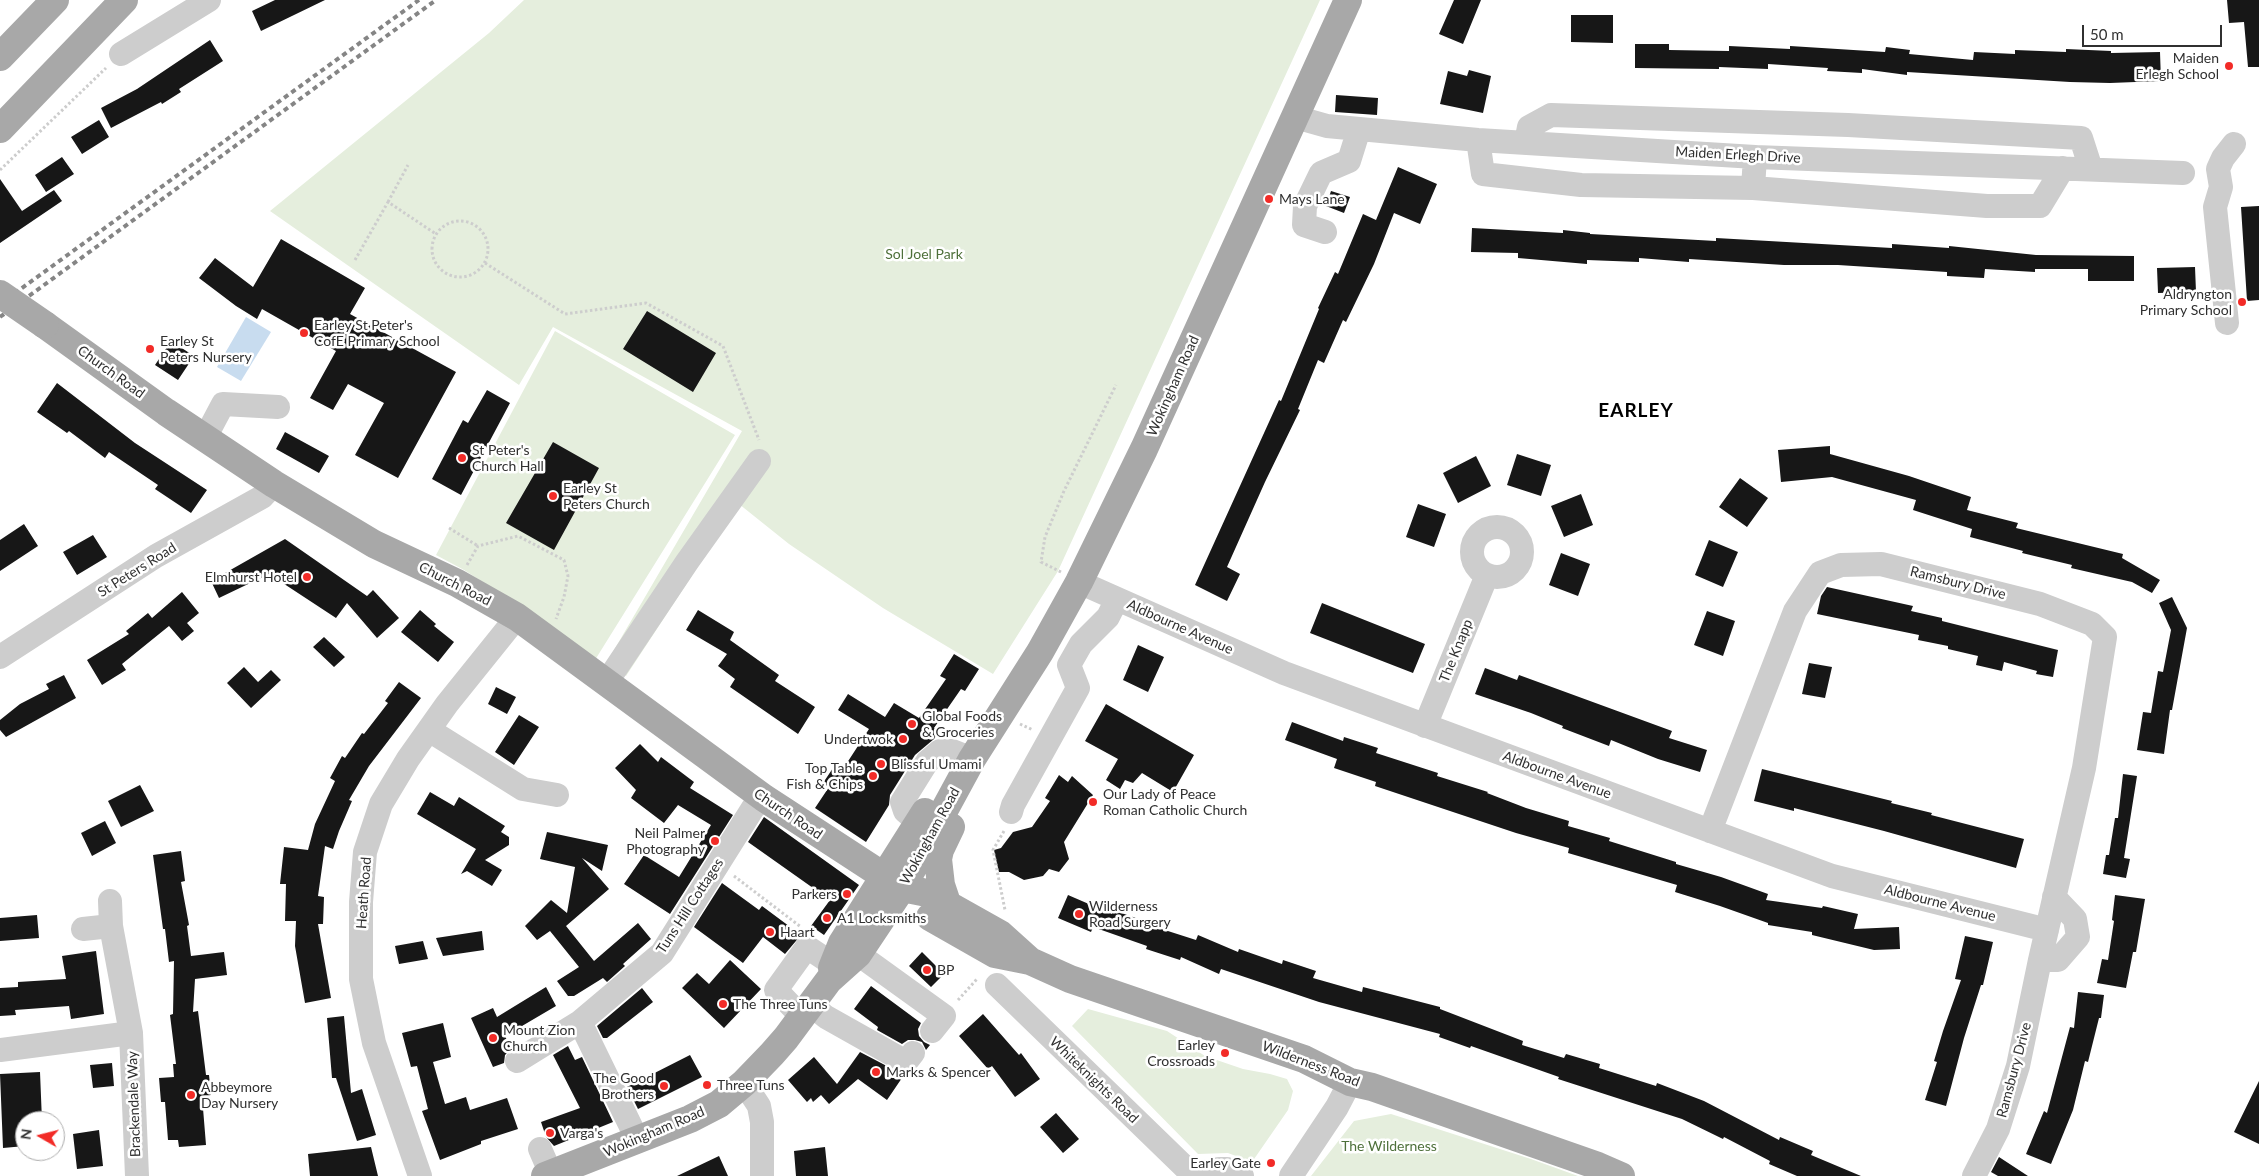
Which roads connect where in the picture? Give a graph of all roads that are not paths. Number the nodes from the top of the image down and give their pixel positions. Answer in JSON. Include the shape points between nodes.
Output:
{"nodes":[{"id":1,"x":55,"y":0,"type":"edge"},
{"id":2,"x":124,"y":0,"type":"edge"},
{"id":3,"x":209,"y":0,"type":"edge"},
{"id":4,"x":1348,"y":0,"type":"edge"},
{"id":5,"x":121,"y":54,"type":"road end"},
{"id":6,"x":0,"y":58,"type":"edge"},
{"id":7,"x":1295,"y":117,"type":"junction"},
{"id":8,"x":0,"y":129,"type":"edge"},
{"id":9,"x":1359,"y":129,"type":"junction"},
{"id":10,"x":1478,"y":140,"type":"junction"},
{"id":11,"x":1526,"y":143,"type":"junction"},
{"id":12,"x":2234,"y":144,"type":"dead end"},
{"id":13,"x":1755,"y":157,"type":"junction"},
{"id":14,"x":2063,"y":168,"type":"junction"},
{"id":15,"x":2090,"y":169,"type":"junction"},
{"id":16,"x":2183,"y":173,"type":"dead end"},
{"id":17,"x":1753,"y":188,"type":"junction"},
{"id":18,"x":1325,"y":232,"type":"dead end"},
{"id":19,"x":0,"y":294,"type":"edge"},
{"id":20,"x":2227,"y":323,"type":"dead end"},
{"id":21,"x":278,"y":407,"type":"dead end"},
{"id":22,"x":205,"y":438,"type":"junction"},
{"id":23,"x":759,"y":461,"type":"road end"},
{"id":24,"x":274,"y":484,"type":"junction"},
{"id":25,"x":1488,"y":575,"type":"dead end"},
{"id":26,"x":1071,"y":578,"type":"junction"},
{"id":27,"x":1117,"y":598,"type":"junction"},
{"id":28,"x":517,"y":617,"type":"junction"},
{"id":29,"x":0,"y":658,"type":"edge"},
{"id":30,"x":606,"y":683,"type":"junction"},
{"id":31,"x":1425,"y":726,"type":"junction"},
{"id":32,"x":429,"y":730,"type":"junction"},
{"id":33,"x":972,"y":759,"type":"junction"},
{"id":34,"x":557,"y":795,"type":"dead end"},
{"id":35,"x":764,"y":798,"type":"junction"},
{"id":36,"x":1011,"y":812,"type":"road end"},
{"id":37,"x":1710,"y":831,"type":"junction"},
{"id":38,"x":892,"y":882,"type":"junction"},
{"id":39,"x":2054,"y":897,"type":"junction"},
{"id":40,"x":110,"y":901,"type":"dead end"},
{"id":41,"x":948,"y":906,"type":"junction"},
{"id":42,"x":111,"y":926,"type":"junction"},
{"id":43,"x":83,"y":929,"type":"dead end"},
{"id":44,"x":2047,"y":930,"type":"junction"},
{"id":45,"x":2040,"y":960,"type":"junction"},
{"id":46,"x":1030,"y":962,"type":"junction"},
{"id":47,"x":840,"y":966,"type":"junction"},
{"id":48,"x":988,"y":980,"type":"road end"},
{"id":49,"x":807,"y":1011,"type":"junction"},
{"id":50,"x":580,"y":1022,"type":"junction"},
{"id":51,"x":938,"y":1023,"type":"road end"},
{"id":52,"x":131,"y":1033,"type":"junction"},
{"id":53,"x":0,"y":1050,"type":"edge"},
{"id":54,"x":913,"y":1053,"type":"dead end"},
{"id":55,"x":517,"y":1061,"type":"dead end"},
{"id":56,"x":1350,"y":1082,"type":"junction"},
{"id":57,"x":744,"y":1083,"type":"junction"},
{"id":58,"x":638,"y":1141,"type":"junction"},
{"id":59,"x":540,"y":1149,"type":"dead end"},
{"id":60,"x":548,"y":1175,"type":"edge"},
{"id":61,"x":1193,"y":1175,"type":"edge"},
{"id":62,"x":137,"y":1176,"type":"edge"},
{"id":63,"x":420,"y":1176,"type":"edge"},
{"id":64,"x":762,"y":1176,"type":"edge"},
{"id":65,"x":1242,"y":1176,"type":"edge"},
{"id":66,"x":1291,"y":1176,"type":"edge"},
{"id":67,"x":1621,"y":1176,"type":"edge"},
{"id":68,"x":1974,"y":1176,"type":"edge"}],
"edges":[{"from":1,"to":6,"type":"main road"},
{"from":2,"to":8,"type":"main road"},
{"from":3,"to":5,"type":"street"},
{"from":4,"to":7,"type":"main road","name":"Wokingham Road"},
{"from":7,"to":9,"type":"street","name":"Maiden Erlegh Drive","via":[[1327,126]]},
{"from":7,"to":26,"type":"main road","name":"Wokingham Road","via":[[1136,466]]},
{"from":9,"to":10,"type":"street","name":"Maiden Erlegh Drive"},
{"from":9,"to":18,"type":"street","via":[[1348,161],[1321,173],[1305,206],[1304,225]]},
{"from":10,"to":11,"type":"street","name":"Maiden Erlegh Drive"},
{"from":10,"to":17,"type":"street","via":[[1483,174],[1581,185]]},
{"from":11,"to":13,"type":"street","name":"Maiden Erlegh Drive"},
{"from":11,"to":15,"type":"street","via":[[1529,127],[1550,115],[1848,125],[2081,138]]},
{"from":12,"to":20,"type":"street","via":[[2218,169],[2220,187],[2216,207]]},
{"from":13,"to":14,"type":"street","name":"Maiden Erlegh Drive"},
{"from":13,"to":17,"type":"street"},
{"from":14,"to":15,"type":"street","name":"Maiden Erlegh Drive"},
{"from":14,"to":17,"type":"street","via":[[2040,206],[1987,206]]},
{"from":15,"to":16,"type":"street","name":"Maiden Erlegh Drive"},
{"from":19,"to":22,"type":"main road","name":"Church Road","bridge":true},
{"from":21,"to":22,"type":"street","via":[[223,404]]},
{"from":22,"to":24,"type":"main road","name":"Church Road"},
{"from":23,"to":30,"type":"street"},
{"from":24,"to":28,"type":"main road","name":"Church Road","via":[[374,544],[457,583]]},
{"from":24,"to":29,"type":"street","name":"St Peters Road","via":[[262,497],[156,556]]},
{"from":25,"to":31,"type":"street","name":"The Knapp"},
{"from":26,"to":27,"type":"street","name":"Aldbourne Avenue"},
{"from":26,"to":33,"type":"main road","name":"Wokingham Road","via":[[1040,652]]},
{"from":27,"to":31,"type":"street","name":"Aldbourne Avenue","via":[[1284,673]]},
{"from":27,"to":36,"type":"street","via":[[1108,617],[1081,644],[1069,665],[1078,688]]},
{"from":28,"to":30,"type":"main road","name":"Church Road"},
{"from":28,"to":32,"type":"street","name":"Heath Road"},
{"from":30,"to":35,"type":"main road","name":"Church Road"},
{"from":31,"to":37,"type":"street","name":"Aldbourne Avenue"},
{"from":32,"to":34,"type":"street","via":[[523,789]]},
{"from":32,"to":63,"type":"street","name":"Heath Road","via":[[381,804],[365,852],[361,902],[361,979],[374,1043]]},
{"from":33,"to":38,"type":"main road","name":"Wokingham Road"},
{"from":33,"to":38,"type":"main road","name":"Wokingham Road","via":[[950,780],[918,822]]},
{"from":33,"to":41,"type":"main road","via":[[975,781],[944,839],[938,859]]},
{"from":35,"to":38,"type":"main road","name":"Church Road"},
{"from":35,"to":50,"type":"street","name":"Tuns Hill Cottages","via":[[753,808],[662,953]]},
{"from":37,"to":39,"type":"street","name":"Ramsbury Drive","via":[[1794,611],[1820,574],[1841,565],[1881,564],[2040,604],[2092,624],[2105,637],[2084,768]]},
{"from":37,"to":44,"type":"street","name":"Aldbourne Avenue","via":[[1832,876]]},
{"from":38,"to":41,"type":"main road","name":"Wilderness Road","via":[[927,894]]},
{"from":38,"to":46,"type":"main road","name":"Wilderness Road","via":[[931,918],[977,945],[1011,959]]},
{"from":38,"to":47,"type":"main road","name":"Wokingham Road"},
{"from":39,"to":44,"type":"street","name":"Ramsbury Drive"},
{"from":39,"to":45,"type":"street","via":[[2075,919],[2078,936],[2058,960]]},
{"from":40,"to":42,"type":"street","name":"Brackendale Way"},
{"from":41,"to":46,"type":"main road","name":"Wilderness Road","via":[[1000,934]]},
{"from":42,"to":43,"type":"street"},
{"from":42,"to":52,"type":"street","name":"Brackendale Way"},
{"from":44,"to":45,"type":"street","name":"Ramsbury Drive"},
{"from":45,"to":68,"type":"street","name":"Ramsbury Drive","via":[[2018,1066],[1998,1130]]},
{"from":46,"to":56,"type":"main road","name":"Wilderness Road","via":[[1070,979],[1304,1059]]},
{"from":47,"to":49,"type":"main road","name":"Wokingham Road"},
{"from":47,"to":49,"type":"street","via":[[807,947],[776,990]]},
{"from":47,"to":51,"type":"street"},
{"from":48,"to":61,"type":"street","name":"Whiteknights Road"},
{"from":49,"to":54,"type":"street","via":[[826,1016],[906,1062]]},
{"from":49,"to":57,"type":"main road","name":"Wokingham Road"},
{"from":50,"to":55,"type":"street","name":"Tuns Hill Cottages"},
{"from":50,"to":58,"type":"street"},
{"from":52,"to":53,"type":"street","name":"Brackendale Way"},
{"from":52,"to":62,"type":"street","name":"Brackendale Way"},
{"from":56,"to":66,"type":"street"},
{"from":56,"to":67,"type":"main road","name":"Wilderness Road"},
{"from":57,"to":58,"type":"main road","name":"Wokingham Road","via":[[719,1104]]},
{"from":57,"to":64,"type":"street","via":[[754,1095],[761,1114]]},
{"from":58,"to":60,"type":"main road","name":"Wokingham Road"},
{"from":59,"to":60,"type":"street"},
{"from":61,"to":65,"type":"street","name":"Whiteknights Road","via":[[1227,1169]]}]}
